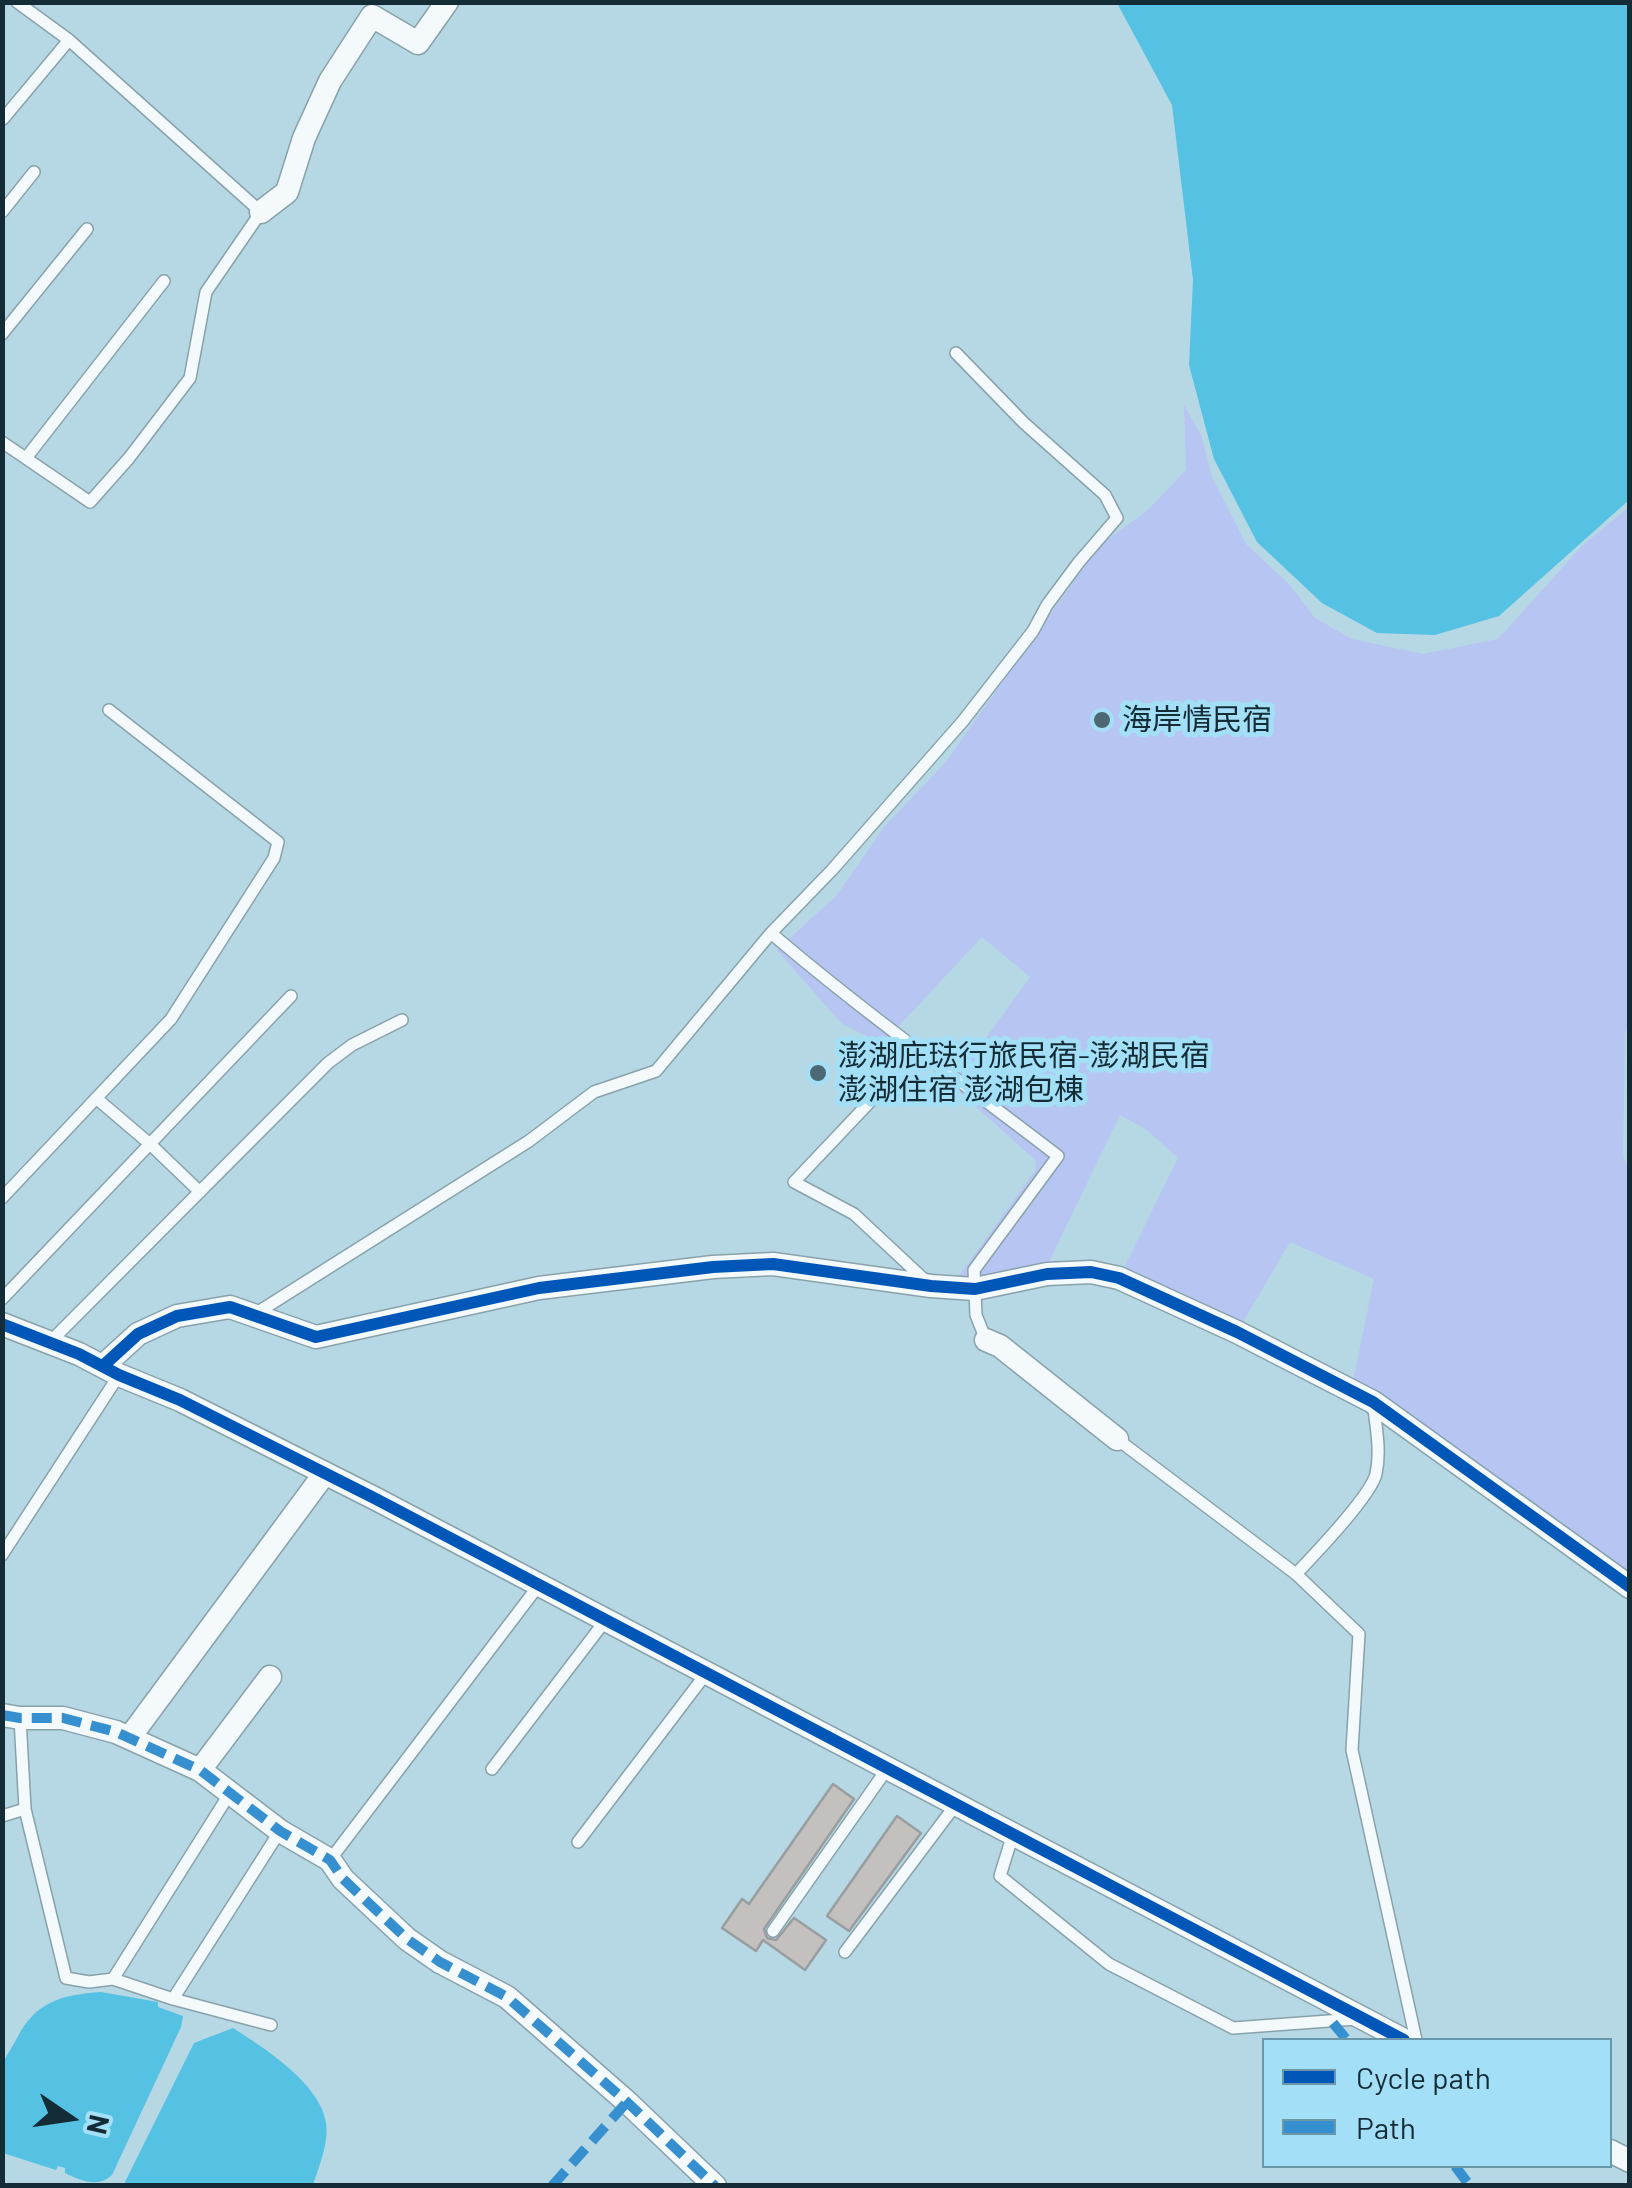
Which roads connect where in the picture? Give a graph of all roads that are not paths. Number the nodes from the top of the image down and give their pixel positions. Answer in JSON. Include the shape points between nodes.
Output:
{"nodes":[{"id":1,"x":17,"y":2,"type":"edge"},
{"id":2,"x":447,"y":2,"type":"edge"},
{"id":3,"x":69,"y":40,"type":"junction"},
{"id":4,"x":3,"y":119,"type":"edge"},
{"id":5,"x":34,"y":172,"type":"dead end"},
{"id":6,"x":2,"y":212,"type":"edge"},
{"id":7,"x":261,"y":212,"type":"junction"},
{"id":8,"x":87,"y":229,"type":"dead end"},
{"id":9,"x":164,"y":281,"type":"dead end"},
{"id":10,"x":2,"y":334,"type":"edge"},
{"id":11,"x":956,"y":354,"type":"dead end"},
{"id":12,"x":2,"y":442,"type":"edge"},
{"id":13,"x":26,"y":458,"type":"junction"},
{"id":14,"x":109,"y":710,"type":"dead end"},
{"id":15,"x":772,"y":933,"type":"junction"},
{"id":16,"x":291,"y":996,"type":"dead end"},
{"id":17,"x":402,"y":1020,"type":"dead end"},
{"id":18,"x":920,"y":1049,"type":"junction"},
{"id":19,"x":96,"y":1098,"type":"junction"},
{"id":20,"x":150,"y":1144,"type":"junction"},
{"id":21,"x":200,"y":1192,"type":"junction"},
{"id":22,"x":2,"y":1198,"type":"edge"},
{"id":23,"x":931,"y":1286,"type":"junction"},
{"id":24,"x":975,"y":1289,"type":"junction"},
{"id":25,"x":2,"y":1299,"type":"edge"},
{"id":26,"x":255,"y":1314,"type":"junction"},
{"id":27,"x":2,"y":1324,"type":"edge"},
{"id":28,"x":986,"y":1340,"type":"joint"},
{"id":29,"x":50,"y":1342,"type":"junction"},
{"id":30,"x":112,"y":1370,"type":"junction"},
{"id":31,"x":1373,"y":1402,"type":"junction"},
{"id":32,"x":1117,"y":1439,"type":"joint"},
{"id":33,"x":325,"y":1473,"type":"junction"},
{"id":34,"x":2,"y":1555,"type":"edge"},
{"id":35,"x":1296,"y":1574,"type":"junction"},
{"id":36,"x":539,"y":1585,"type":"junction"},
{"id":37,"x":1630,"y":1587,"type":"edge"},
{"id":38,"x":606,"y":1621,"type":"junction"},
{"id":39,"x":705,"y":1674,"type":"junction"},
{"id":40,"x":270,"y":1677,"type":"dead end"},
{"id":41,"x":11,"y":1716,"type":"edge"},
{"id":42,"x":130,"y":1737,"type":"junction"},
{"id":43,"x":492,"y":1769,"type":"dead end"},
{"id":44,"x":887,"y":1769,"type":"junction"},
{"id":45,"x":200,"y":1770,"type":"junction"},
{"id":46,"x":230,"y":1793,"type":"junction"},
{"id":47,"x":957,"y":1803,"type":"junction"},
{"id":48,"x":25,"y":1809,"type":"junction"},
{"id":49,"x":2,"y":1816,"type":"edge"},
{"id":50,"x":280,"y":1831,"type":"junction"},
{"id":51,"x":1013,"y":1834,"type":"junction"},
{"id":52,"x":578,"y":1842,"type":"dead end"},
{"id":53,"x":330,"y":1860,"type":"junction"},
{"id":54,"x":773,"y":1931,"type":"dead end"},
{"id":55,"x":845,"y":1952,"type":"dead end"},
{"id":56,"x":113,"y":1979,"type":"junction"},
{"id":57,"x":173,"y":1999,"type":"junction"},
{"id":58,"x":1360,"y":2018,"type":"junction"},
{"id":59,"x":271,"y":2025,"type":"dead end"},
{"id":60,"x":1400,"y":2038,"type":"edge"},
{"id":61,"x":1416,"y":2038,"type":"edge"},
{"id":62,"x":715,"y":2186,"type":"edge"}],
"edges":[{"from":1,"to":3,"type":"lane"},
{"from":2,"to":7,"type":"street","via":[[418,43],[372,16],[330,81],[287,192]]},
{"from":3,"to":4,"type":"lane"},
{"from":3,"to":7,"type":"lane"},
{"from":5,"to":6,"type":"lane"},
{"from":7,"to":13,"type":"lane","via":[[206,292],[190,378],[90,502]]},
{"from":8,"to":10,"type":"lane"},
{"from":9,"to":13,"type":"lane"},
{"from":11,"to":15,"type":"lane","via":[[1105,495],[1116,518],[964,721]]},
{"from":12,"to":13,"type":"lane"},
{"from":14,"to":19,"type":"lane","via":[[278,842],[171,1019]]},
{"from":15,"to":18,"type":"lane"},
{"from":15,"to":26,"type":"lane","via":[[656,1071],[594,1092],[529,1141]]},
{"from":16,"to":20,"type":"lane"},
{"from":17,"to":21,"type":"lane","via":[[328,1063]]},
{"from":18,"to":23,"type":"lane","via":[[794,1182],[854,1214]]},
{"from":18,"to":24,"type":"lane","via":[[1058,1156],[974,1270]]},
{"from":19,"to":20,"type":"lane"},
{"from":19,"to":22,"type":"lane"},
{"from":20,"to":21,"type":"lane"},
{"from":20,"to":25,"type":"lane"},
{"from":21,"to":29,"type":"lane"},
{"from":23,"to":24,"type":"street"},
{"from":23,"to":26,"type":"street","via":[[773,1264],[712,1266],[539,1288],[316,1337]]},
{"from":24,"to":28,"type":"lane"},
{"from":24,"to":31,"type":"street","via":[[1047,1274],[1119,1278]]},
{"from":26,"to":30,"type":"street","via":[[230,1307],[177,1316],[138,1334]]},
{"from":27,"to":29,"type":"street"},
{"from":28,"to":32,"type":"street"},
{"from":29,"to":30,"type":"street"},
{"from":30,"to":33,"type":"street"},
{"from":30,"to":34,"type":"lane"},
{"from":31,"to":35,"type":"lane","via":[[1375,1477]]},
{"from":31,"to":37,"type":"street"},
{"from":32,"to":35,"type":"lane"},
{"from":33,"to":36,"type":"street"},
{"from":33,"to":42,"type":"street"},
{"from":35,"to":61,"type":"lane","via":[[1359,1634],[1352,1750]]},
{"from":36,"to":38,"type":"street"},
{"from":36,"to":53,"type":"lane"},
{"from":38,"to":39,"type":"street"},
{"from":38,"to":43,"type":"lane"},
{"from":39,"to":44,"type":"street"},
{"from":39,"to":52,"type":"lane"},
{"from":40,"to":45,"type":"street"},
{"from":41,"to":42,"type":"street","via":[[64,1718]]},
{"from":41,"to":48,"type":"lane"},
{"from":42,"to":45,"type":"street"},
{"from":44,"to":47,"type":"street"},
{"from":44,"to":54,"type":"lane"},
{"from":45,"to":46,"type":"street"},
{"from":46,"to":50,"type":"street"},
{"from":46,"to":56,"type":"lane"},
{"from":47,"to":51,"type":"street"},
{"from":47,"to":55,"type":"lane"},
{"from":48,"to":49,"type":"lane"},
{"from":48,"to":56,"type":"lane","via":[[66,1978]]},
{"from":50,"to":53,"type":"street"},
{"from":50,"to":57,"type":"lane"},
{"from":51,"to":58,"type":"street"},
{"from":51,"to":58,"type":"lane","via":[[1000,1876],[1110,1964],[1177,2002],[1233,2028]]},
{"from":53,"to":62,"type":"street","via":[[408,1939],[507,1997]]},
{"from":56,"to":57,"type":"lane"},
{"from":57,"to":59,"type":"lane"},
{"from":58,"to":60,"type":"street"}]}
